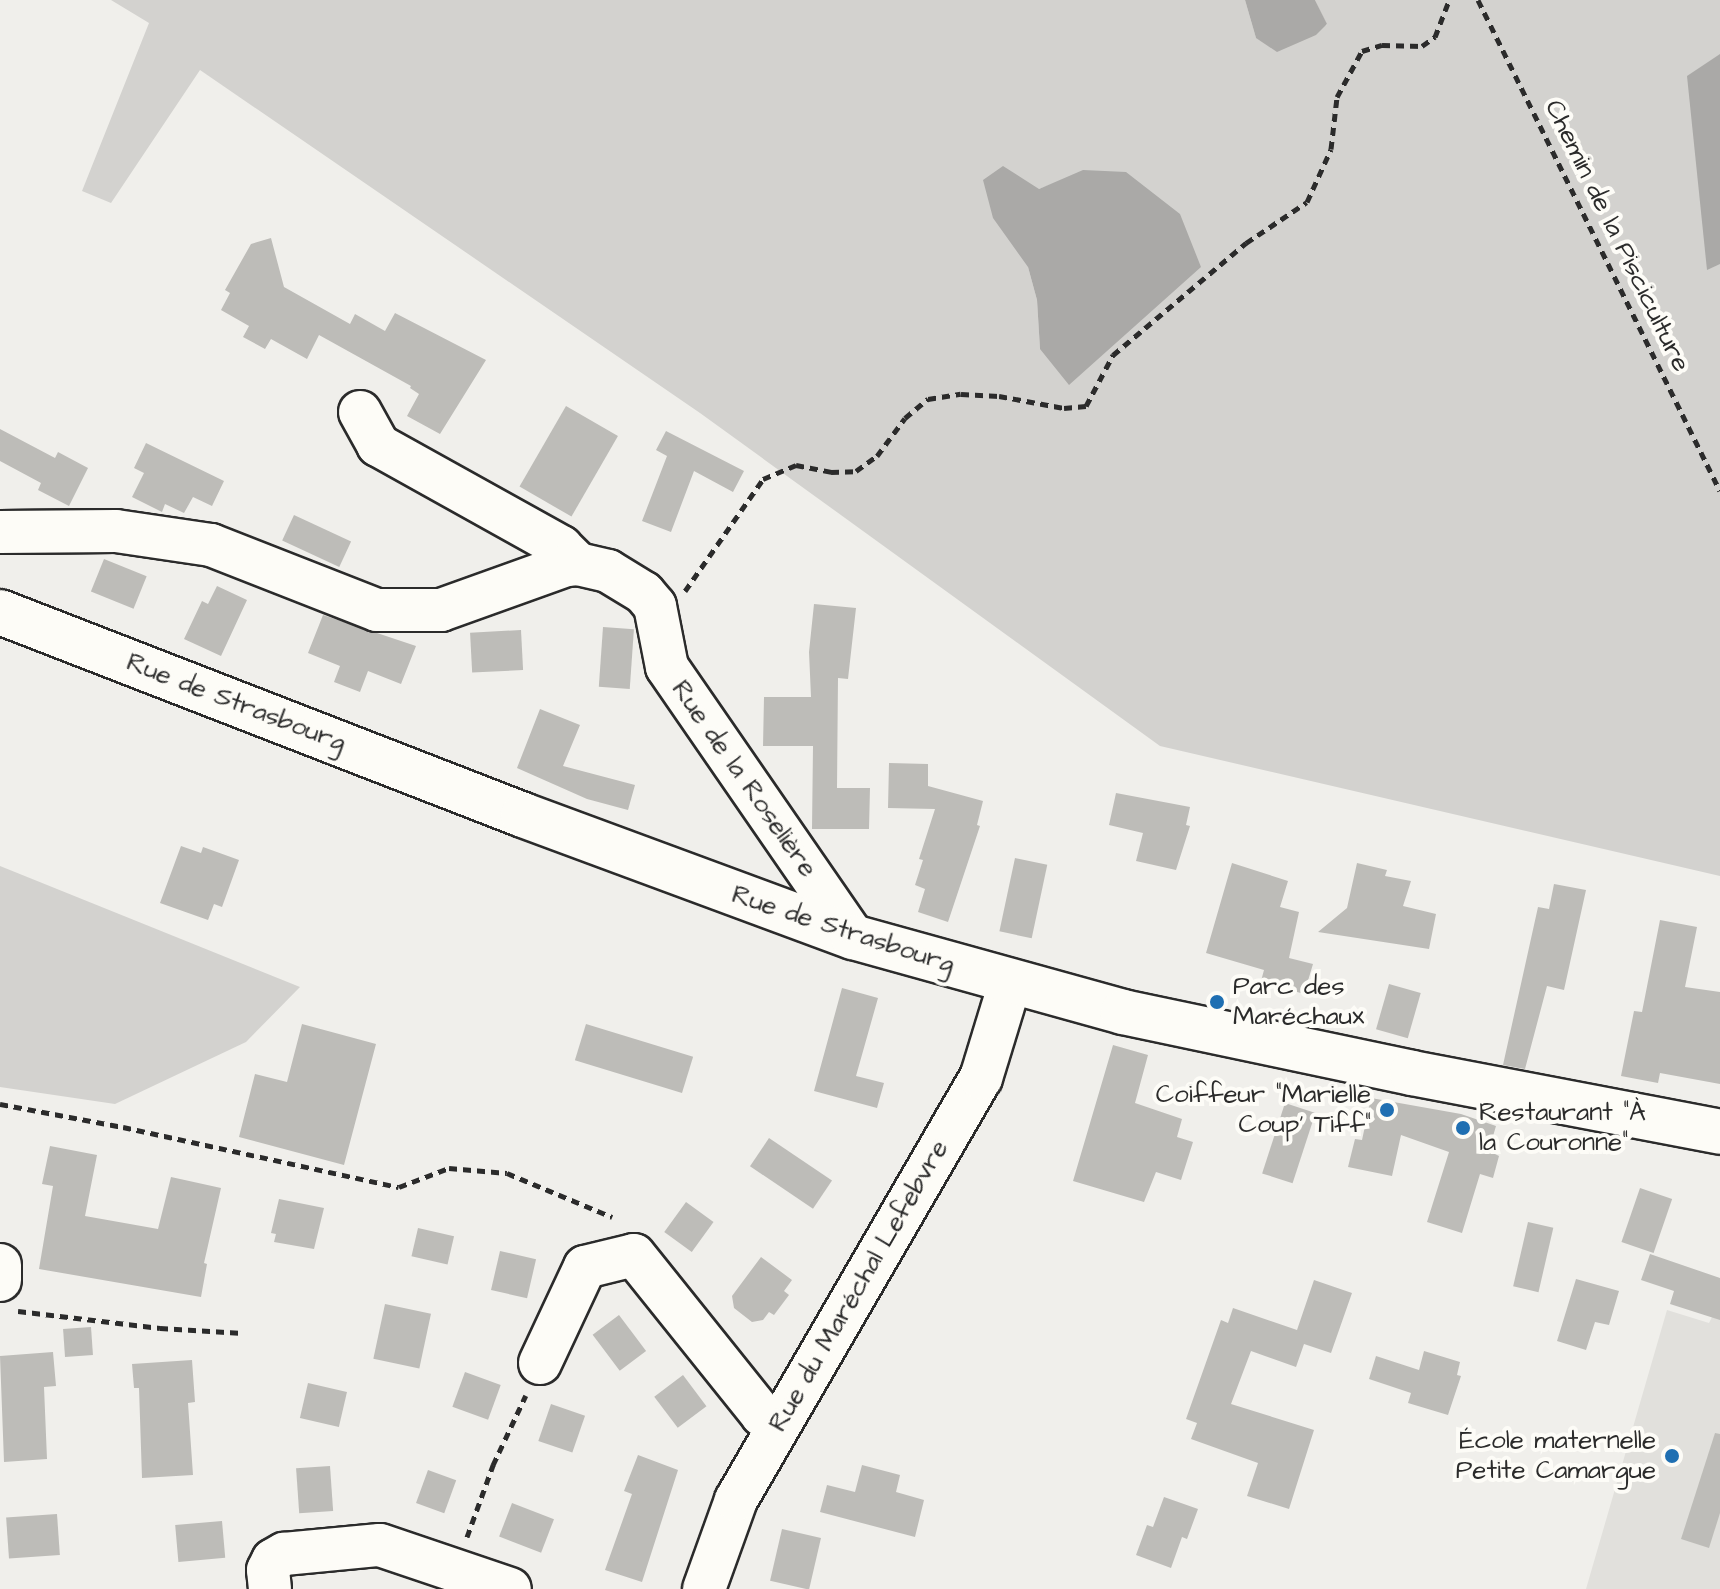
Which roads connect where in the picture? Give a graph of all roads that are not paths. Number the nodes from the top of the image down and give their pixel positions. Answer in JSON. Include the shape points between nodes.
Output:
{"nodes":[{"id":1,"x":360,"y":412,"type":"dead end"},
{"id":2,"x":0,"y":532,"type":"edge"},
{"id":3,"x":578,"y":564,"type":"junction"},
{"id":4,"x":0,"y":612,"type":"edge"},
{"id":5,"x":853,"y":937,"type":"junction"},
{"id":6,"x":1010,"y":983,"type":"junction"},
{"id":7,"x":1720,"y":1132,"type":"edge"},
{"id":8,"x":0,"y":1265,"type":"edge"},
{"id":9,"x":7,"y":1295,"type":"edge"},
{"id":10,"x":534,"y":1377,"type":"road end"},
{"id":11,"x":778,"y":1425,"type":"junction"},
{"id":12,"x":270,"y":1589,"type":"edge"},
{"id":13,"x":510,"y":1589,"type":"edge"},
{"id":14,"x":704,"y":1589,"type":"edge"}],
"edges":[{"from":1,"to":3,"type":"street","name":"Rue de la Roselière","via":[[378,445],[561,547]]},
{"from":2,"to":3,"type":"street","via":[[116,531],[211,545],[377,610],[441,610]]},
{"from":3,"to":5,"type":"street","name":"Rue de la Roselière","via":[[608,571],[655,606],[667,667]]},
{"from":4,"to":5,"type":"main road","name":"Rue de Strasbourg","via":[[537,821]]},
{"from":5,"to":6,"type":"main road","name":"Rue de Strasbourg"},
{"from":6,"to":7,"type":"main road","name":"Rue de Strasbourg","via":[[1412,1073]]},
{"from":6,"to":11,"type":"street","name":"Rue du Maréchal Lefebvre","via":[[981,1078]]},
{"from":8,"to":9,"type":"street"},
{"from":10,"to":11,"type":"street","via":[[585,1267],[634,1255],[762,1415]]},
{"from":11,"to":14,"type":"street","name":"Rue du Maréchal Lefebvre","via":[[736,1500]]},
{"from":12,"to":13,"type":"street","via":[[268,1570],[284,1554],[380,1545]]}]}
